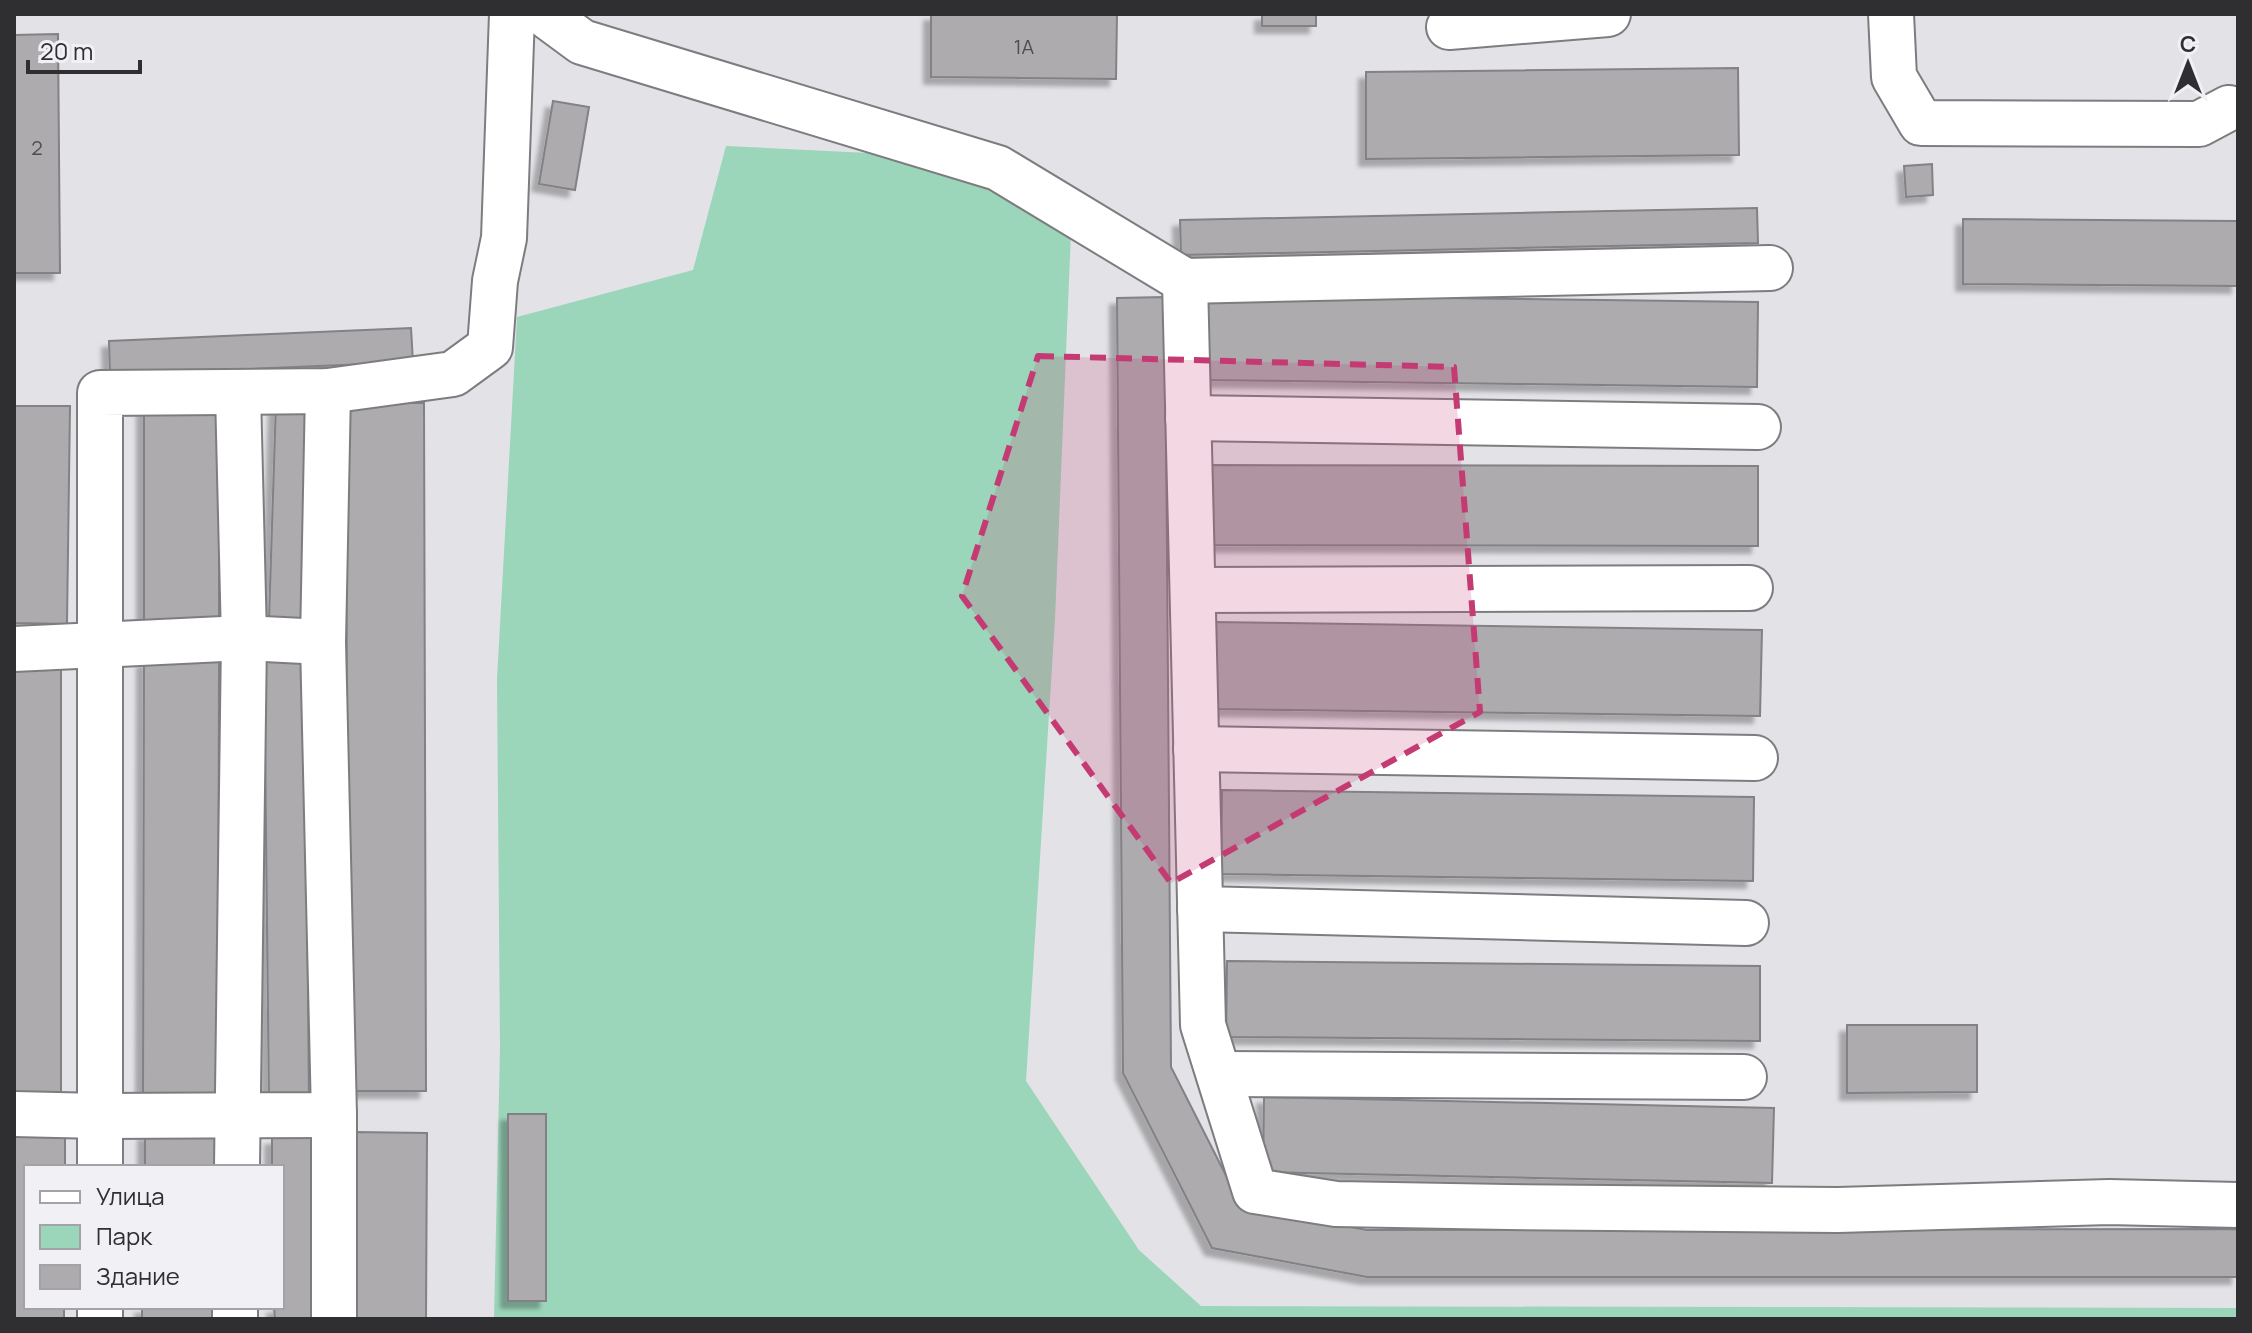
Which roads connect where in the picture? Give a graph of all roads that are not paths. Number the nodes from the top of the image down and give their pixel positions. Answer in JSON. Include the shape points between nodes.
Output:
{"nodes":[{"id":1,"x":512,"y":14,"type":"edge"},
{"id":2,"x":544,"y":14,"type":"edge"},
{"id":3,"x":1608,"y":14,"type":"edge"},
{"id":4,"x":1891,"y":14,"type":"edge"},
{"id":5,"x":1449,"y":27,"type":"dead end"},
{"id":6,"x":2229,"y":108,"type":"dead end"},
{"id":7,"x":1770,"y":268,"type":"dead end"},
{"id":8,"x":1185,"y":281,"type":"junction"},
{"id":9,"x":328,"y":391,"type":"junction"},
{"id":10,"x":238,"y":393,"type":"junction"},
{"id":11,"x":1188,"y":418,"type":"junction"},
{"id":12,"x":1758,"y":427,"type":"dead end"},
{"id":13,"x":1750,"y":588,"type":"dead end"},
{"id":14,"x":1193,"y":590,"type":"junction"},
{"id":15,"x":244,"y":638,"type":"junction"},
{"id":16,"x":323,"y":642,"type":"junction"},
{"id":17,"x":100,"y":645,"type":"junction"},
{"id":18,"x":14,"y":649,"type":"edge"},
{"id":19,"x":1196,"y":749,"type":"junction"},
{"id":20,"x":1755,"y":758,"type":"dead end"},
{"id":21,"x":1200,"y":909,"type":"junction"},
{"id":22,"x":1746,"y":923,"type":"dead end"},
{"id":23,"x":1219,"y":1074,"type":"junction"},
{"id":24,"x":1744,"y":1077,"type":"dead end"},
{"id":25,"x":14,"y":1114,"type":"edge"},
{"id":26,"x":238,"y":1115,"type":"junction"},
{"id":27,"x":334,"y":1115,"type":"junction"},
{"id":28,"x":100,"y":1116,"type":"junction"},
{"id":29,"x":100,"y":1165,"type":"edge"},
{"id":30,"x":237,"y":1165,"type":"edge"},
{"id":31,"x":2238,"y":1205,"type":"edge"},
{"id":32,"x":334,"y":1319,"type":"edge"}],
"edges":[{"from":1,"to":9,"type":"lane","via":[[504,238],[490,347],[453,374]]},
{"from":2,"to":8,"type":"lane","via":[[582,42],[998,168]]},
{"from":3,"to":5,"type":"lane"},
{"from":4,"to":6,"type":"lane","via":[[1894,77],[1921,123],[2199,124]]},
{"from":7,"to":8,"type":"lane"},
{"from":8,"to":11,"type":"lane"},
{"from":9,"to":10,"type":"lane"},
{"from":9,"to":16,"type":"lane"},
{"from":10,"to":15,"type":"lane"},
{"from":10,"to":17,"type":"lane","via":[[100,393]]},
{"from":11,"to":12,"type":"lane"},
{"from":11,"to":14,"type":"lane"},
{"from":13,"to":14,"type":"lane"},
{"from":14,"to":19,"type":"lane"},
{"from":15,"to":16,"type":"lane"},
{"from":15,"to":17,"type":"lane"},
{"from":15,"to":26,"type":"lane"},
{"from":16,"to":27,"type":"lane"},
{"from":17,"to":18,"type":"lane"},
{"from":17,"to":28,"type":"lane"},
{"from":19,"to":20,"type":"lane"},
{"from":19,"to":21,"type":"lane"},
{"from":21,"to":22,"type":"lane"},
{"from":21,"to":23,"type":"lane","via":[[1203,1025]]},
{"from":23,"to":24,"type":"lane"},
{"from":23,"to":31,"type":"lane","via":[[1255,1191],[1336,1204],[1838,1210],[2109,1202]]},
{"from":25,"to":28,"type":"lane"},
{"from":26,"to":27,"type":"lane"},
{"from":26,"to":28,"type":"lane"},
{"from":26,"to":30,"type":"lane"},
{"from":27,"to":32,"type":"lane"},
{"from":28,"to":29,"type":"lane"}]}
